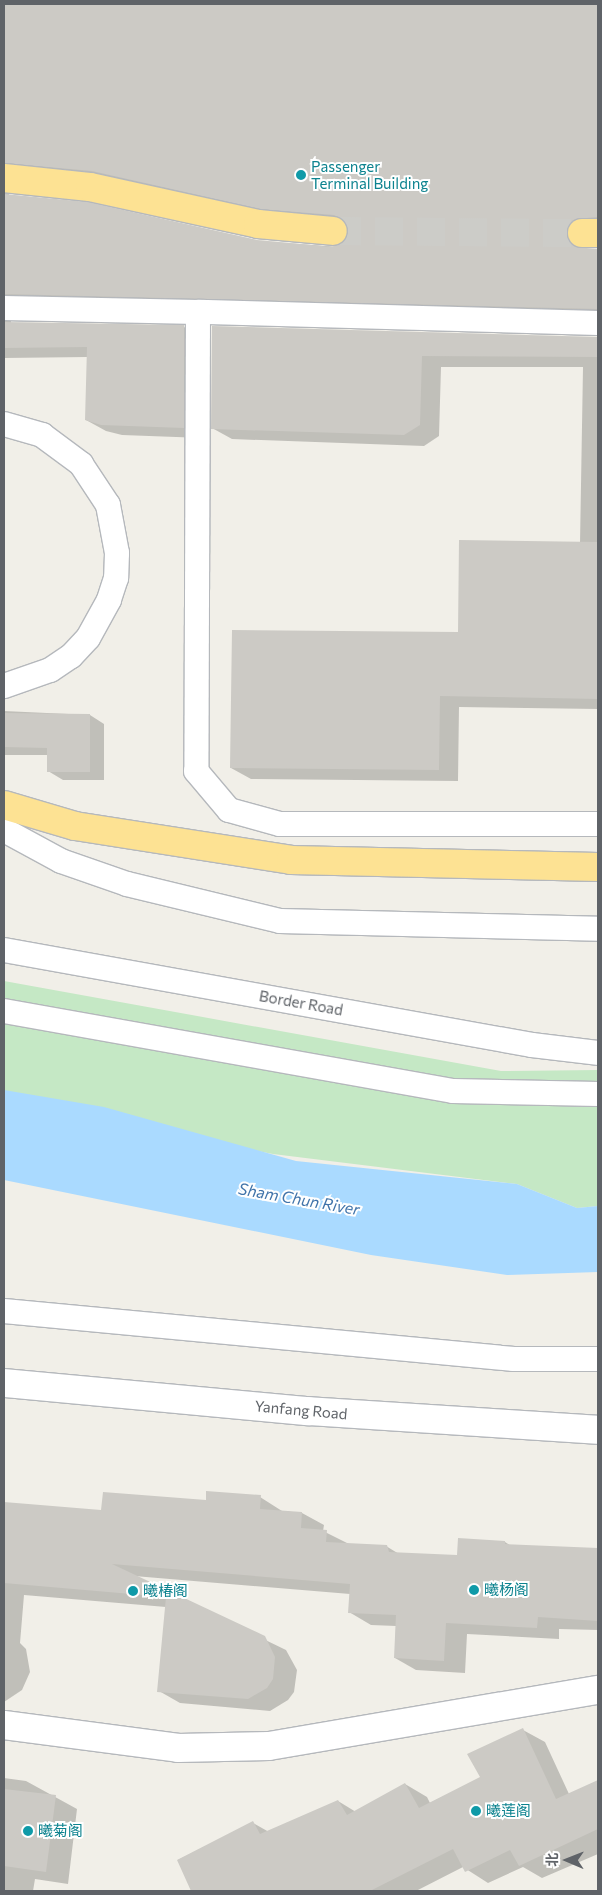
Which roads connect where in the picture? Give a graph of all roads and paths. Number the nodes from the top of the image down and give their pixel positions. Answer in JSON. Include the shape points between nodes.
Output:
{"nodes":[{"id":1,"x":4,"y":178,"type":"edge"},
{"id":2,"x":333,"y":231,"type":"tunnel mouth"},
{"id":3,"x":4,"y":308,"type":"edge"},
{"id":4,"x":198,"y":312,"type":"junction"},
{"id":5,"x":598,"y":324,"type":"edge"},
{"id":6,"x":4,"y":424,"type":"edge"},
{"id":7,"x":4,"y":686,"type":"edge"},
{"id":8,"x":4,"y":805,"type":"edge"},
{"id":9,"x":598,"y":824,"type":"edge"},
{"id":10,"x":4,"y":830,"type":"edge"},
{"id":11,"x":598,"y":867,"type":"edge"},
{"id":12,"x":598,"y":929,"type":"edge"},
{"id":13,"x":4,"y":950,"type":"edge"},
{"id":14,"x":4,"y":1011,"type":"edge"},
{"id":15,"x":598,"y":1053,"type":"edge"},
{"id":16,"x":598,"y":1094,"type":"edge"},
{"id":17,"x":4,"y":1312,"type":"edge"},
{"id":18,"x":598,"y":1359,"type":"edge"},
{"id":19,"x":4,"y":1383,"type":"edge"},
{"id":20,"x":598,"y":1430,"type":"edge"},
{"id":21,"x":598,"y":1690,"type":"edge"},
{"id":22,"x":4,"y":1725,"type":"edge"}],
"edges":[{"from":1,"to":2,"type":"highway","via":[[90,187],[258,224]]},
{"from":3,"to":4,"type":"lane"},
{"from":4,"to":5,"type":"lane"},
{"from":4,"to":9,"type":"lane","via":[[196,771],[229,810],[280,824]]},
{"from":6,"to":7,"type":"lane","via":[[42,435],[81,464],[108,505],[115,528],[117,553],[116,578],[109,600],[88,638],[50,670]]},
{"from":8,"to":11,"type":"highway","via":[[75,826],[291,860]]},
{"from":10,"to":12,"type":"lane","via":[[60,861],[127,884],[280,921]]},
{"from":13,"to":15,"type":"lane","name":"Border Road","via":[[532,1045]]},
{"from":14,"to":16,"type":"lane","via":[[453,1091]]},
{"from":17,"to":18,"type":"lane","via":[[514,1359]]},
{"from":19,"to":20,"type":"street","name":"Yanfang Road","via":[[308,1411]]},
{"from":21,"to":22,"type":"street","via":[[269,1746],[178,1748]]}]}
